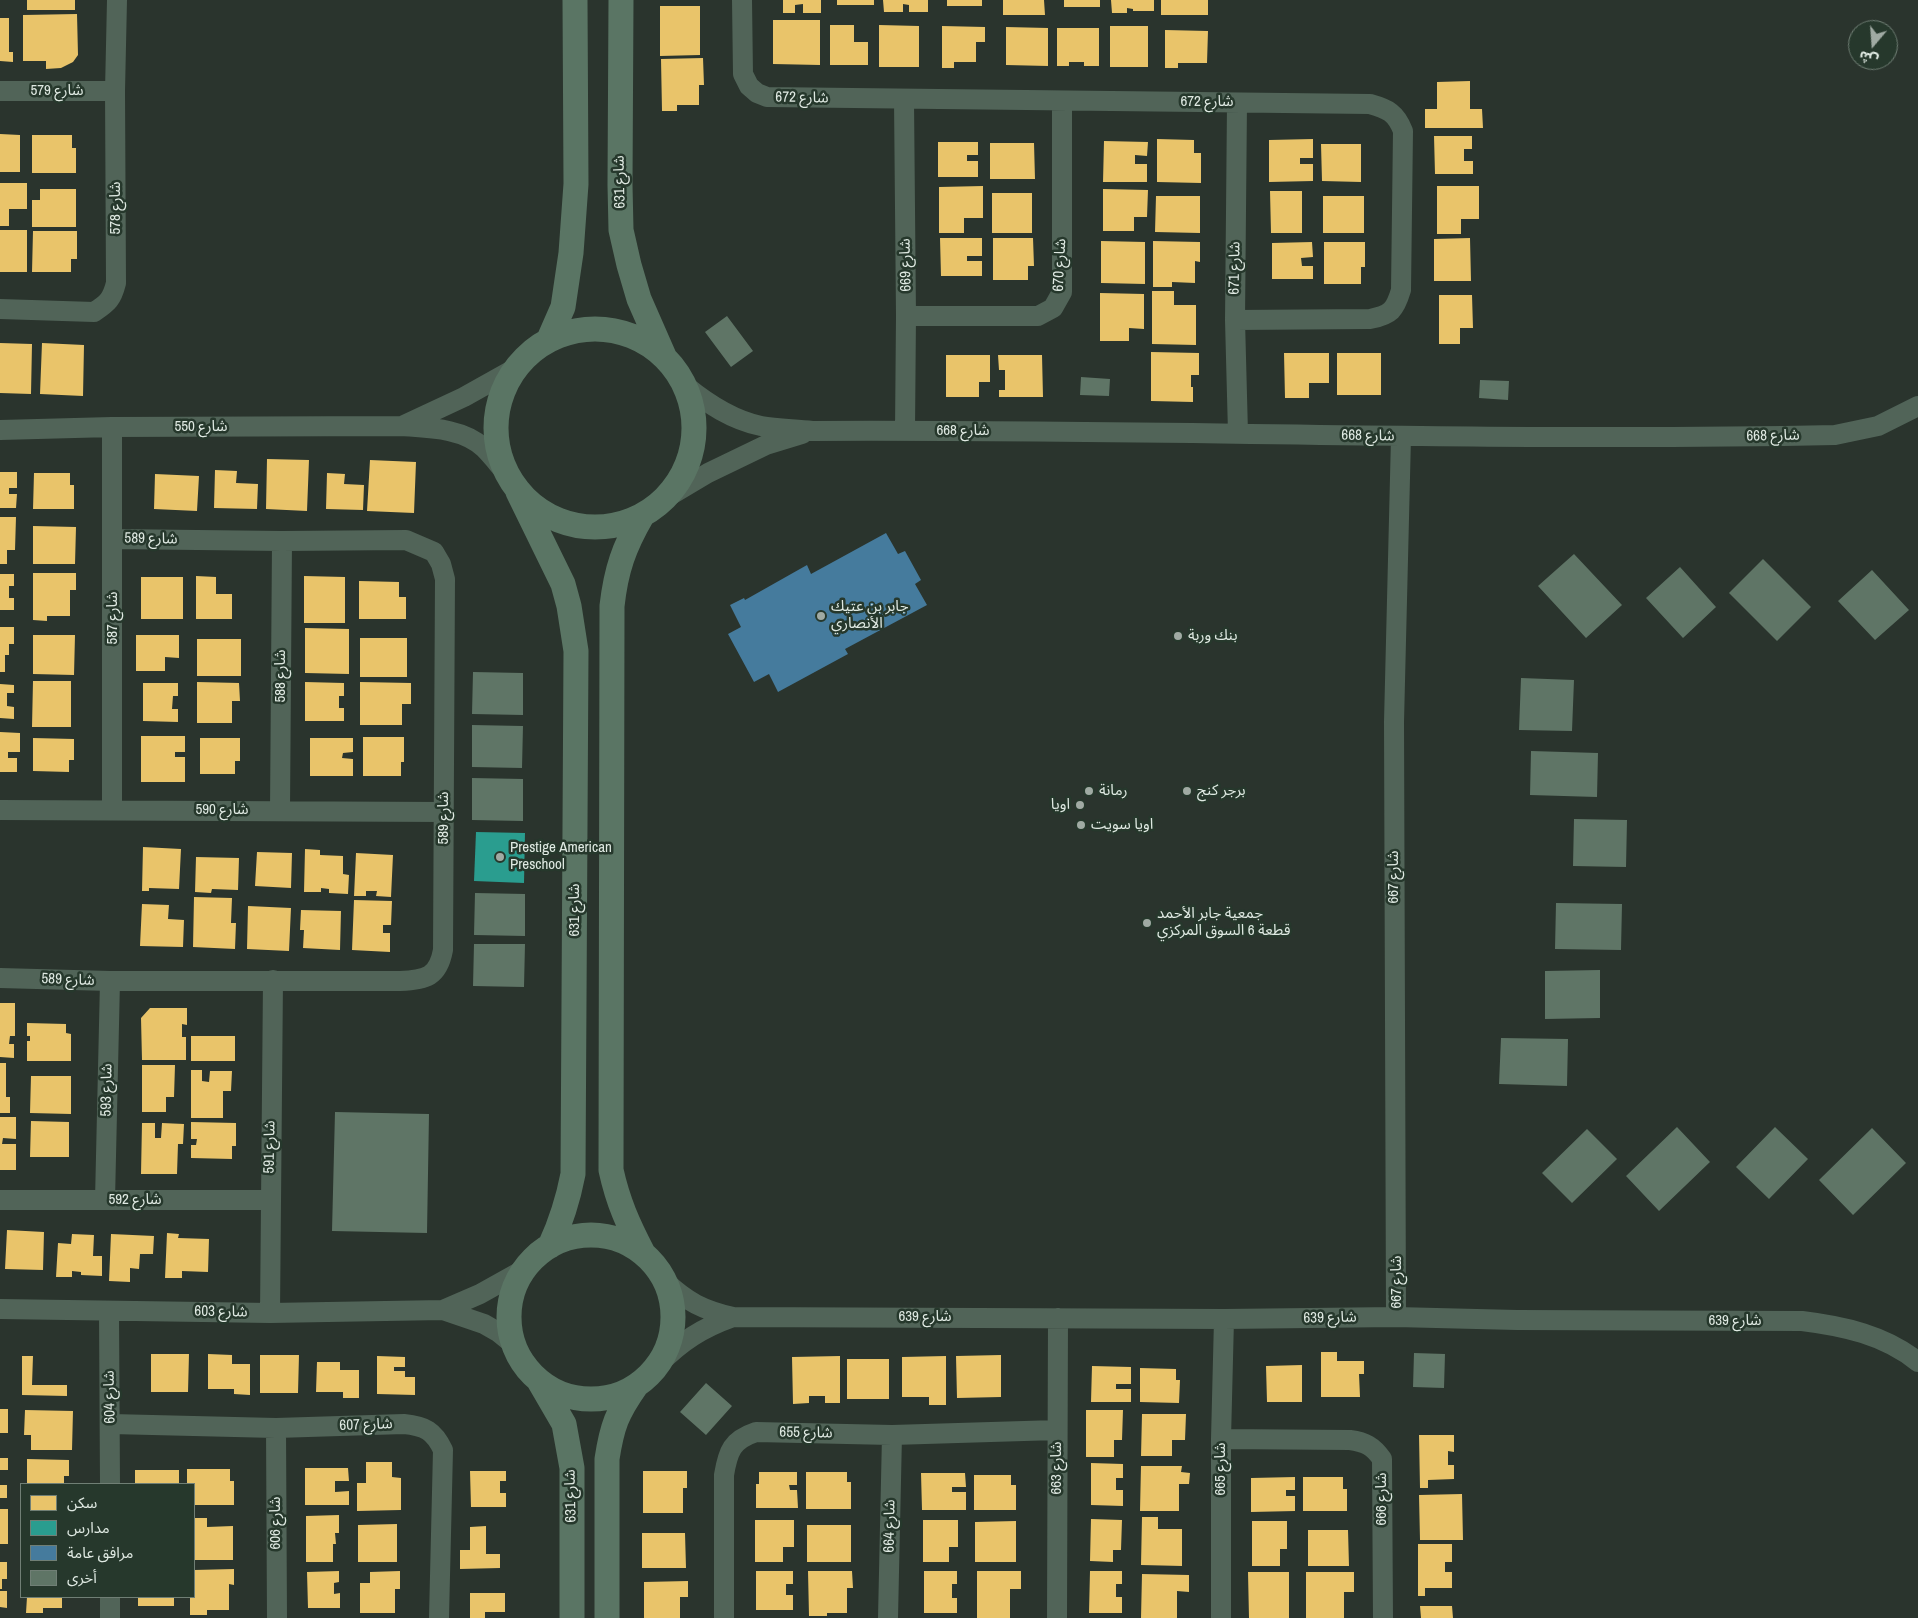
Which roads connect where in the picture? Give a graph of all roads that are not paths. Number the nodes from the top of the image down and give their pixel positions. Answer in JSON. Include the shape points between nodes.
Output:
{"nodes":[{"id":1,"x":117,"y":0,"type":"edge"},
{"id":2,"x":575,"y":0,"type":"edge"},
{"id":3,"x":621,"y":0,"type":"edge"},
{"id":4,"x":742,"y":0,"type":"edge"},
{"id":5,"x":0,"y":91,"type":"edge"},
{"id":6,"x":115,"y":91,"type":"junction"},
{"id":7,"x":904,"y":100,"type":"junction"},
{"id":8,"x":1062,"y":101,"type":"junction"},
{"id":9,"x":1237,"y":102,"type":"junction"},
{"id":10,"x":0,"y":309,"type":"edge"},
{"id":11,"x":906,"y":316,"type":"junction"},
{"id":12,"x":1234,"y":320,"type":"junction"},
{"id":13,"x":550,"y":339,"type":"junction"},
{"id":14,"x":664,"y":356,"type":"junction"},
{"id":15,"x":514,"y":369,"type":"junction"},
{"id":16,"x":686,"y":386,"type":"junction"},
{"id":17,"x":1918,"y":406,"type":"edge"},
{"id":18,"x":402,"y":426,"type":"junction"},
{"id":19,"x":112,"y":427,"type":"junction"},
{"id":20,"x":0,"y":430,"type":"edge"},
{"id":21,"x":905,"y":430,"type":"junction"},
{"id":22,"x":812,"y":431,"type":"junction"},
{"id":23,"x":1238,"y":433,"type":"junction"},
{"id":24,"x":1401,"y":437,"type":"junction"},
{"id":25,"x":512,"y":482,"type":"junction"},
{"id":26,"x":666,"y":498,"type":"junction"},
{"id":27,"x":642,"y":516,"type":"junction"},
{"id":28,"x":113,"y":539,"type":"junction"},
{"id":29,"x":282,"y":541,"type":"junction"},
{"id":30,"x":0,"y":810,"type":"edge"},
{"id":31,"x":112,"y":810,"type":"junction"},
{"id":32,"x":280,"y":810,"type":"junction"},
{"id":33,"x":444,"y":812,"type":"junction"},
{"id":34,"x":0,"y":978,"type":"edge"},
{"id":35,"x":273,"y":980,"type":"junction"},
{"id":36,"x":110,"y":981,"type":"junction"},
{"id":37,"x":0,"y":1200,"type":"edge"},
{"id":38,"x":105,"y":1200,"type":"junction"},
{"id":39,"x":270,"y":1200,"type":"junction"},
{"id":40,"x":550,"y":1246,"type":"junction"},
{"id":41,"x":643,"y":1253,"type":"junction"},
{"id":42,"x":523,"y":1270,"type":"junction"},
{"id":43,"x":665,"y":1281,"type":"junction"},
{"id":44,"x":0,"y":1309,"type":"edge"},
{"id":45,"x":109,"y":1310,"type":"junction"},
{"id":46,"x":443,"y":1310,"type":"junction"},
{"id":47,"x":270,"y":1313,"type":"junction"},
{"id":48,"x":733,"y":1316,"type":"junction"},
{"id":49,"x":1396,"y":1316,"type":"junction"},
{"id":50,"x":1058,"y":1318,"type":"junction"},
{"id":51,"x":1224,"y":1320,"type":"junction"},
{"id":52,"x":514,"y":1345,"type":"junction"},
{"id":53,"x":1918,"y":1362,"type":"edge"},
{"id":54,"x":659,"y":1364,"type":"junction"},
{"id":55,"x":539,"y":1381,"type":"junction"},
{"id":56,"x":636,"y":1386,"type":"junction"},
{"id":57,"x":110,"y":1424,"type":"junction"},
{"id":58,"x":276,"y":1428,"type":"junction"},
{"id":59,"x":1057,"y":1430,"type":"junction"},
{"id":60,"x":892,"y":1435,"type":"junction"},
{"id":61,"x":1221,"y":1439,"type":"junction"},
{"id":62,"x":110,"y":1483,"type":"edge"},
{"id":63,"x":110,"y":1598,"type":"edge"},
{"id":64,"x":110,"y":1618,"type":"edge"},
{"id":65,"x":277,"y":1618,"type":"edge"},
{"id":66,"x":439,"y":1618,"type":"edge"},
{"id":67,"x":572,"y":1618,"type":"edge"},
{"id":68,"x":607,"y":1618,"type":"edge"},
{"id":69,"x":724,"y":1618,"type":"edge"},
{"id":70,"x":888,"y":1618,"type":"edge"},
{"id":71,"x":1057,"y":1618,"type":"edge"},
{"id":72,"x":1220,"y":1618,"type":"edge"},
{"id":73,"x":1382,"y":1618,"type":"edge"}],
"edges":[{"from":1,"to":6,"type":"street","name":"شارع 578"},
{"from":2,"to":13,"type":"main road","via":[[576,184],[572,253],[563,307]]},
{"from":3,"to":14,"type":"main road","name":"شارع 631","via":[[621,230],[639,299]]},
{"from":4,"to":7,"type":"street","name":"شارع 672","via":[[743,74],[757,93],[780,98]]},
{"from":5,"to":6,"type":"street","name":"شارع 579"},
{"from":6,"to":10,"type":"street","name":"شارع 578","via":[[116,283],[113,296],[94,312]]},
{"from":7,"to":8,"type":"street","name":"شارع 672"},
{"from":7,"to":11,"type":"street","name":"شارع 669"},
{"from":8,"to":9,"type":"street","name":"شارع 672"},
{"from":8,"to":11,"type":"street","name":"شارع 670","via":[[1062,292],[1054,308],[1038,316]]},
{"from":9,"to":12,"type":"street","name":"شارع 671"},
{"from":9,"to":12,"type":"street","name":"شارع 672","via":[[1370,104],[1391,112],[1399,120],[1403,131],[1401,290],[1397,303],[1383,317]]},
{"from":11,"to":21,"type":"street","name":"شارع 669"},
{"from":12,"to":23,"type":"street","name":"شارع 671"},
{"from":13,"to":14,"type":"main road","name":"شارع 631","via":[[579,330],[609,329],[639,339]]},
{"from":13,"to":15,"type":"main road","name":"شارع 631","via":[[529,353]]},
{"from":14,"to":16,"type":"main road"},
{"from":15,"to":18,"type":"street","name":"شارع 550"},
{"from":15,"to":25,"type":"main road","name":"شارع 631","via":[[498,403],[495,438]]},
{"from":16,"to":22,"type":"street","name":"شارع 668","via":[[729,416],[760,426]]},
{"from":16,"to":26,"type":"main road","via":[[694,426],[688,465]]},
{"from":17,"to":24,"type":"street","name":"شارع 668","via":[[1878,426],[1835,435]]},
{"from":18,"to":19,"type":"street","name":"شارع 550"},
{"from":18,"to":25,"type":"street","name":"شارع 550","via":[[439,428],[464,436],[483,447]]},
{"from":19,"to":20,"type":"street","name":"شارع 550"},
{"from":19,"to":28,"type":"street","name":"شارع 587"},
{"from":21,"to":22,"type":"street","name":"شارع 668"},
{"from":21,"to":23,"type":"street","name":"شارع 668"},
{"from":22,"to":26,"type":"street","name":"شارع 668","via":[[766,445]]},
{"from":23,"to":24,"type":"street","name":"شارع 668"},
{"from":24,"to":49,"type":"street","name":"شارع 667","via":[[1394,722]]},
{"from":25,"to":27,"type":"main road","via":[[544,514],[576,526],[610,526]]},
{"from":25,"to":40,"type":"main road","name":"شارع 631","via":[[563,584],[576,651],[573,1174],[561,1223]]},
{"from":26,"to":27,"type":"main road"},
{"from":27,"to":41,"type":"main road","via":[[619,563],[612,606],[611,1170],[625,1219]]},
{"from":28,"to":29,"type":"street","name":"شارع 589"},
{"from":28,"to":31,"type":"street","name":"شارع 587"},
{"from":29,"to":32,"type":"street","name":"شارع 588"},
{"from":29,"to":33,"type":"street","name":"شارع 589","via":[[406,540],[434,552],[446,579]]},
{"from":30,"to":31,"type":"street","name":"شارع 590"},
{"from":31,"to":32,"type":"street","name":"شارع 590"},
{"from":32,"to":33,"type":"street","name":"شارع 590"},
{"from":33,"to":35,"type":"street","name":"شارع 589","via":[[443,950],[440,964],[432,974],[419,981]]},
{"from":34,"to":36,"type":"street","name":"شارع 589"},
{"from":35,"to":36,"type":"street","name":"شارع 589"},
{"from":35,"to":39,"type":"street","name":"شارع 591"},
{"from":36,"to":38,"type":"street","name":"شارع 593"},
{"from":37,"to":38,"type":"street","name":"شارع 592"},
{"from":38,"to":39,"type":"street","name":"شارع 592"},
{"from":39,"to":47,"type":"street","name":"شارع 591"},
{"from":40,"to":41,"type":"main road","via":[[565,1239],[597,1236],[614,1238]]},
{"from":40,"to":42,"type":"main road"},
{"from":41,"to":43,"type":"main road"},
{"from":42,"to":46,"type":"street","name":"شارع 603"},
{"from":42,"to":52,"type":"main road","via":[[509,1307]]},
{"from":43,"to":48,"type":"street","name":"شارع 639","via":[[695,1305]]},
{"from":43,"to":54,"type":"main road","via":[[673,1308],[673,1323]]},
{"from":44,"to":45,"type":"street","name":"شارع 603"},
{"from":45,"to":47,"type":"street","name":"شارع 603"},
{"from":45,"to":57,"type":"street","name":"شارع 604"},
{"from":46,"to":47,"type":"street","name":"شارع 603"},
{"from":46,"to":52,"type":"street","name":"شارع 603","via":[[484,1324]]},
{"from":48,"to":50,"type":"street","name":"شارع 639"},
{"from":48,"to":54,"type":"street","name":"شارع 639","via":[[692,1335]]},
{"from":49,"to":51,"type":"street","name":"شارع 639"},
{"from":49,"to":53,"type":"street","name":"شارع 639","via":[[1517,1320],[1802,1321],[1871,1335]]},
{"from":50,"to":51,"type":"street","name":"شارع 639"},
{"from":50,"to":59,"type":"street","name":"شارع 663"},
{"from":51,"to":61,"type":"street","name":"شارع 665"},
{"from":52,"to":55,"type":"main road","via":[[524,1365]]},
{"from":54,"to":56,"type":"main road"},
{"from":55,"to":56,"type":"main road","via":[[576,1398],[618,1395]]},
{"from":55,"to":67,"type":"main road","name":"شارع 631","via":[[564,1424],[572,1468]]},
{"from":56,"to":68,"type":"main road","via":[[620,1408],[610,1437],[607,1460]]},
{"from":57,"to":58,"type":"street","name":"شارع 607"},
{"from":57,"to":62,"type":"street","name":"شارع 604"},
{"from":58,"to":65,"type":"street","name":"شارع 606"},
{"from":58,"to":66,"type":"street","name":"شارع 607","via":[[404,1424],[419,1426],[438,1439],[443,1450]]},
{"from":59,"to":60,"type":"street","name":"شارع 655"},
{"from":59,"to":71,"type":"street","name":"شارع 663"},
{"from":60,"to":69,"type":"street","name":"شارع 655","via":[[756,1432],[734,1443],[726,1459],[724,1475]]},
{"from":60,"to":70,"type":"street","name":"شارع 664"},
{"from":61,"to":72,"type":"street","name":"شارع 665"},
{"from":61,"to":73,"type":"street","name":"شارع 666","via":[[1350,1440],[1369,1444],[1376,1451],[1382,1459]]},
{"from":63,"to":64,"type":"street"}]}
